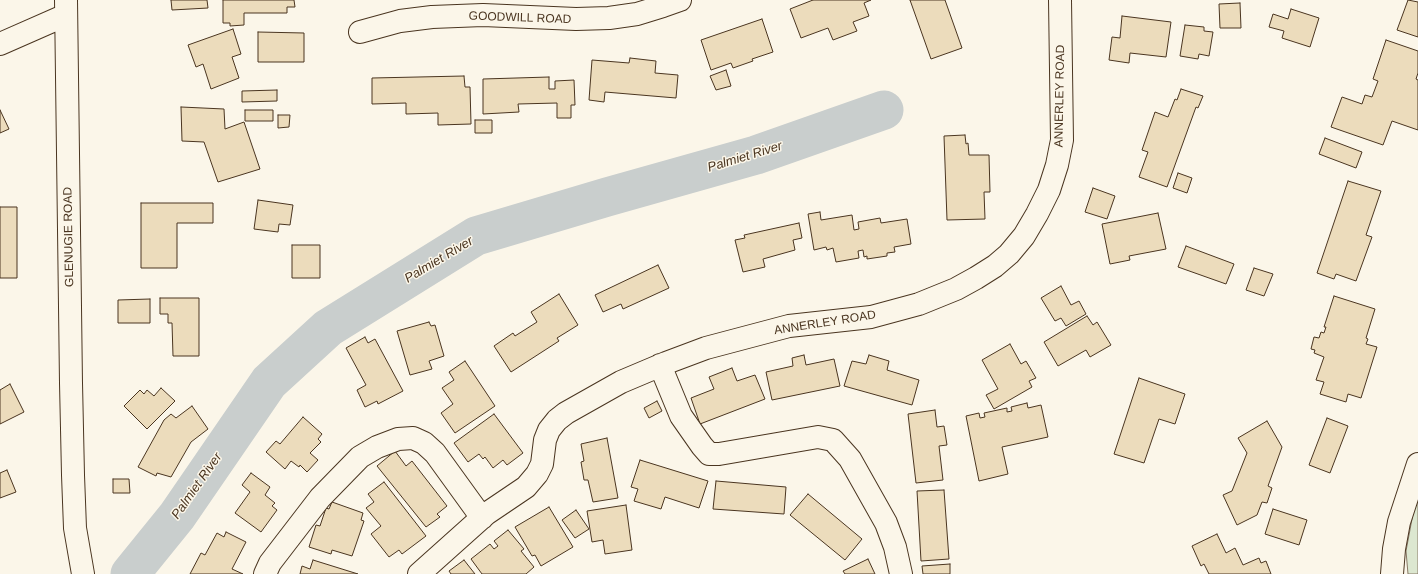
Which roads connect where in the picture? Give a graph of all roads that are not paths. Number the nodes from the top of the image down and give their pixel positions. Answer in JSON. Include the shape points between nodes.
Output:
{"nodes":[{"id":1,"x":680,"y":0,"type":"edge"},
{"id":2,"x":1060,"y":0,"type":"edge"},
{"id":3,"x":66,"y":7,"type":"edge"},
{"id":4,"x":360,"y":32,"type":"dead end"},
{"id":5,"x":0,"y":44,"type":"edge"},
{"id":6,"x":660,"y":365,"type":"junction"},
{"id":7,"x":1418,"y":464,"type":"edge"},
{"id":8,"x":482,"y":518,"type":"junction"},
{"id":9,"x":83,"y":574,"type":"edge"},
{"id":10,"x":265,"y":574,"type":"edge"},
{"id":11,"x":419,"y":574,"type":"edge"},
{"id":12,"x":901,"y":574,"type":"edge"},
{"id":13,"x":1392,"y":574,"type":"edge"}],
"edges":[{"from":1,"to":4,"type":"street","name":"GOODWILL ROAD","via":[[637,14],[609,18],[483,15],[432,17],[400,21]]},
{"from":2,"to":6,"type":"street","name":"ANNERLEY ROAD","via":[[1062,140],[1057,165],[1049,190],[1037,214],[1009,254],[995,266],[956,289],[919,304],[871,317],[789,326],[706,348]]},
{"from":3,"to":5,"type":"street"},
{"from":3,"to":9,"type":"street","name":"GLENUGIE ROAD","via":[[73,475],[75,528]]},
{"from":6,"to":8,"type":"street","name":"ANNERLEY ROAD","via":[[621,382],[557,420],[545,440],[542,464],[537,474],[526,487]]},
{"from":6,"to":12,"type":"street","via":[[681,416],[709,454],[818,437],[833,440],[850,459],[886,523]]},
{"from":7,"to":13,"type":"street","via":[[1399,522]]},
{"from":8,"to":10,"type":"street","via":[[436,453],[424,443],[412,438],[398,439],[377,447],[360,457],[350,467],[320,498],[270,563]]},
{"from":8,"to":11,"type":"street","name":"ANNERLEY ROAD"}]}
